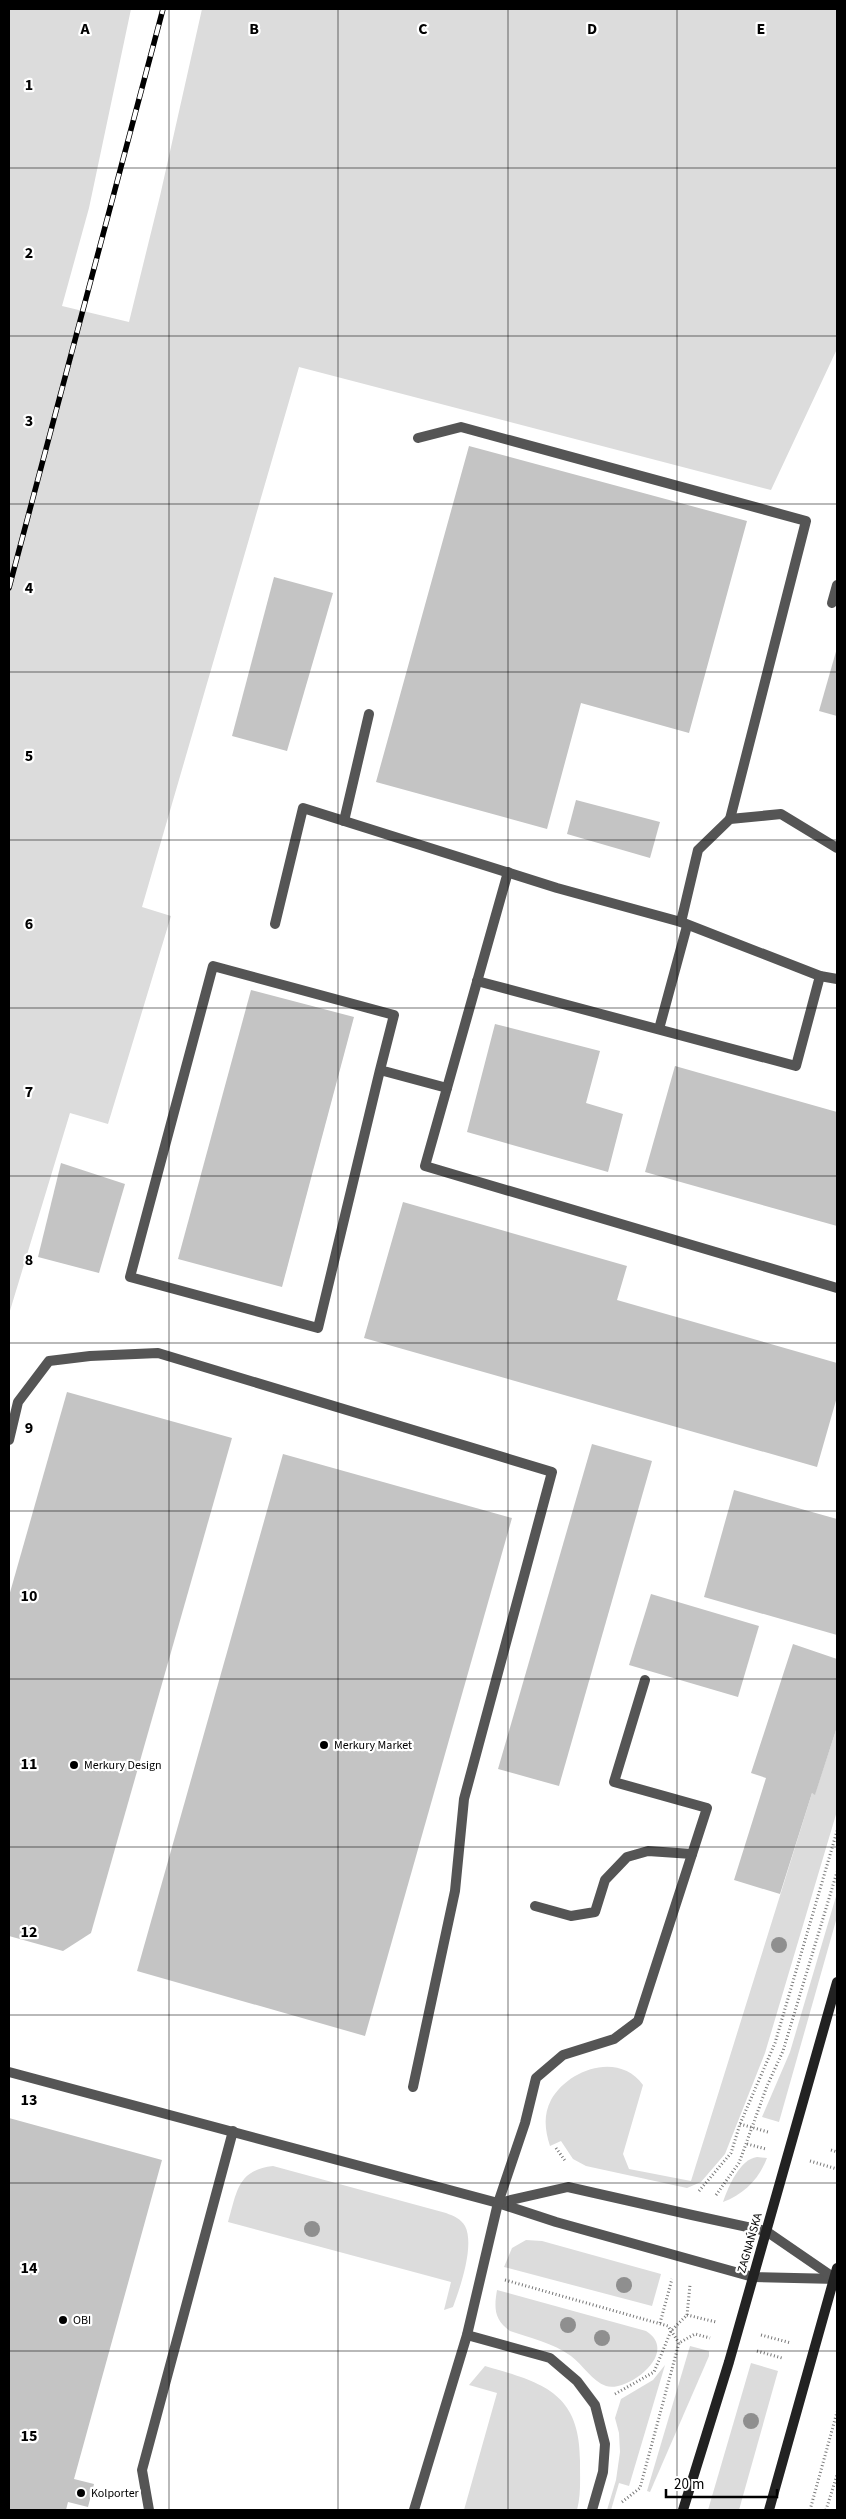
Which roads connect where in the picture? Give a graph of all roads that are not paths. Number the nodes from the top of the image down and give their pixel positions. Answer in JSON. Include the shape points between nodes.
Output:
{"nodes":[{"id":1,"x":418,"y":438,"type":"dead end"},
{"id":2,"x":837,"y":585,"type":"edge"},
{"id":3,"x":832,"y":603,"type":"dead end"},
{"id":4,"x":369,"y":714,"type":"dead end"},
{"id":5,"x":730,"y":819,"type":"junction"},
{"id":6,"x":344,"y":821,"type":"junction"},
{"id":7,"x":837,"y":848,"type":"edge"},
{"id":8,"x":508,"y":872,"type":"junction"},
{"id":9,"x":275,"y":924,"type":"dead end"},
{"id":10,"x":684,"y":924,"type":"junction"},
{"id":11,"x":820,"y":976,"type":"junction"},
{"id":12,"x":837,"y":979,"type":"edge"},
{"id":13,"x":477,"y":981,"type":"junction"},
{"id":14,"x":659,"y":1029,"type":"junction"},
{"id":15,"x":380,"y":1070,"type":"junction"},
{"id":16,"x":448,"y":1088,"type":"junction"},
{"id":17,"x":837,"y":1288,"type":"edge"},
{"id":18,"x":9,"y":1440,"type":"edge"},
{"id":19,"x":645,"y":1680,"type":"dead end"},
{"id":20,"x":692,"y":1854,"type":"junction"},
{"id":21,"x":535,"y":1906,"type":"dead end"},
{"id":22,"x":837,"y":1982,"type":"edge"},
{"id":23,"x":9,"y":2072,"type":"edge"},
{"id":24,"x":413,"y":2088,"type":"dead end"},
{"id":25,"x":233,"y":2131,"type":"junction"},
{"id":26,"x":498,"y":2203,"type":"junction"},
{"id":27,"x":766,"y":2232,"type":"junction"},
{"id":28,"x":836,"y":2275,"type":"edge"},
{"id":29,"x":753,"y":2277,"type":"junction"},
{"id":30,"x":467,"y":2334,"type":"junction"},
{"id":31,"x":149,"y":2510,"type":"edge"},
{"id":32,"x":414,"y":2510,"type":"edge"},
{"id":33,"x":592,"y":2510,"type":"edge"},
{"id":34,"x":683,"y":2510,"type":"edge"},
{"id":35,"x":769,"y":2510,"type":"edge"}],
"edges":[{"from":1,"to":5,"type":"lane","via":[[461,426],[806,522]]},
{"from":2,"to":3,"type":"lane"},
{"from":4,"to":6,"type":"lane"},
{"from":5,"to":7,"type":"lane","via":[[781,814]]},
{"from":5,"to":10,"type":"lane","via":[[698,850]]},
{"from":6,"to":8,"type":"lane"},
{"from":6,"to":9,"type":"lane","via":[[303,808]]},
{"from":8,"to":10,"type":"lane"},
{"from":8,"to":13,"type":"lane"},
{"from":10,"to":11,"type":"lane"},
{"from":10,"to":14,"type":"lane"},
{"from":11,"to":12,"type":"lane"},
{"from":11,"to":14,"type":"lane","via":[[796,1066]]},
{"from":13,"to":14,"type":"lane"},
{"from":13,"to":16,"type":"lane"},
{"from":15,"to":15,"type":"lane","via":[[318,1328],[130,1277],[213,966],[394,1015]]},
{"from":15,"to":16,"type":"lane"},
{"from":16,"to":17,"type":"lane","via":[[426,1166]]},
{"from":18,"to":24,"type":"lane","via":[[18,1402],[49,1361],[158,1353],[552,1472],[464,1799],[455,1891]]},
{"from":19,"to":20,"type":"lane","via":[[614,1782],[706,1808]]},
{"from":20,"to":21,"type":"lane","via":[[648,1851],[627,1857],[605,1880],[595,1912],[571,1916]]},
{"from":20,"to":26,"type":"lane","via":[[638,2021],[614,2039],[563,2055],[536,2078],[525,2123]]},
{"from":22,"to":27,"type":"main road","name":"ZAGNAŃSKA"},
{"from":23,"to":25,"type":"lane"},
{"from":25,"to":26,"type":"lane"},
{"from":25,"to":31,"type":"lane","via":[[142,2470]]},
{"from":26,"to":27,"type":"lane","via":[[568,2187]]},
{"from":26,"to":29,"type":"lane"},
{"from":26,"to":30,"type":"lane"},
{"from":27,"to":28,"type":"lane"},
{"from":27,"to":29,"type":"main road","name":"ZAGNAŃSKA"},
{"from":28,"to":29,"type":"lane"},
{"from":28,"to":35,"type":"main road"},
{"from":29,"to":34,"type":"main road","name":"ZAGNAŃSKA"},
{"from":30,"to":32,"type":"lane"},
{"from":30,"to":33,"type":"lane","via":[[550,2358],[577,2381],[595,2405],[605,2444],[603,2472]]}]}
